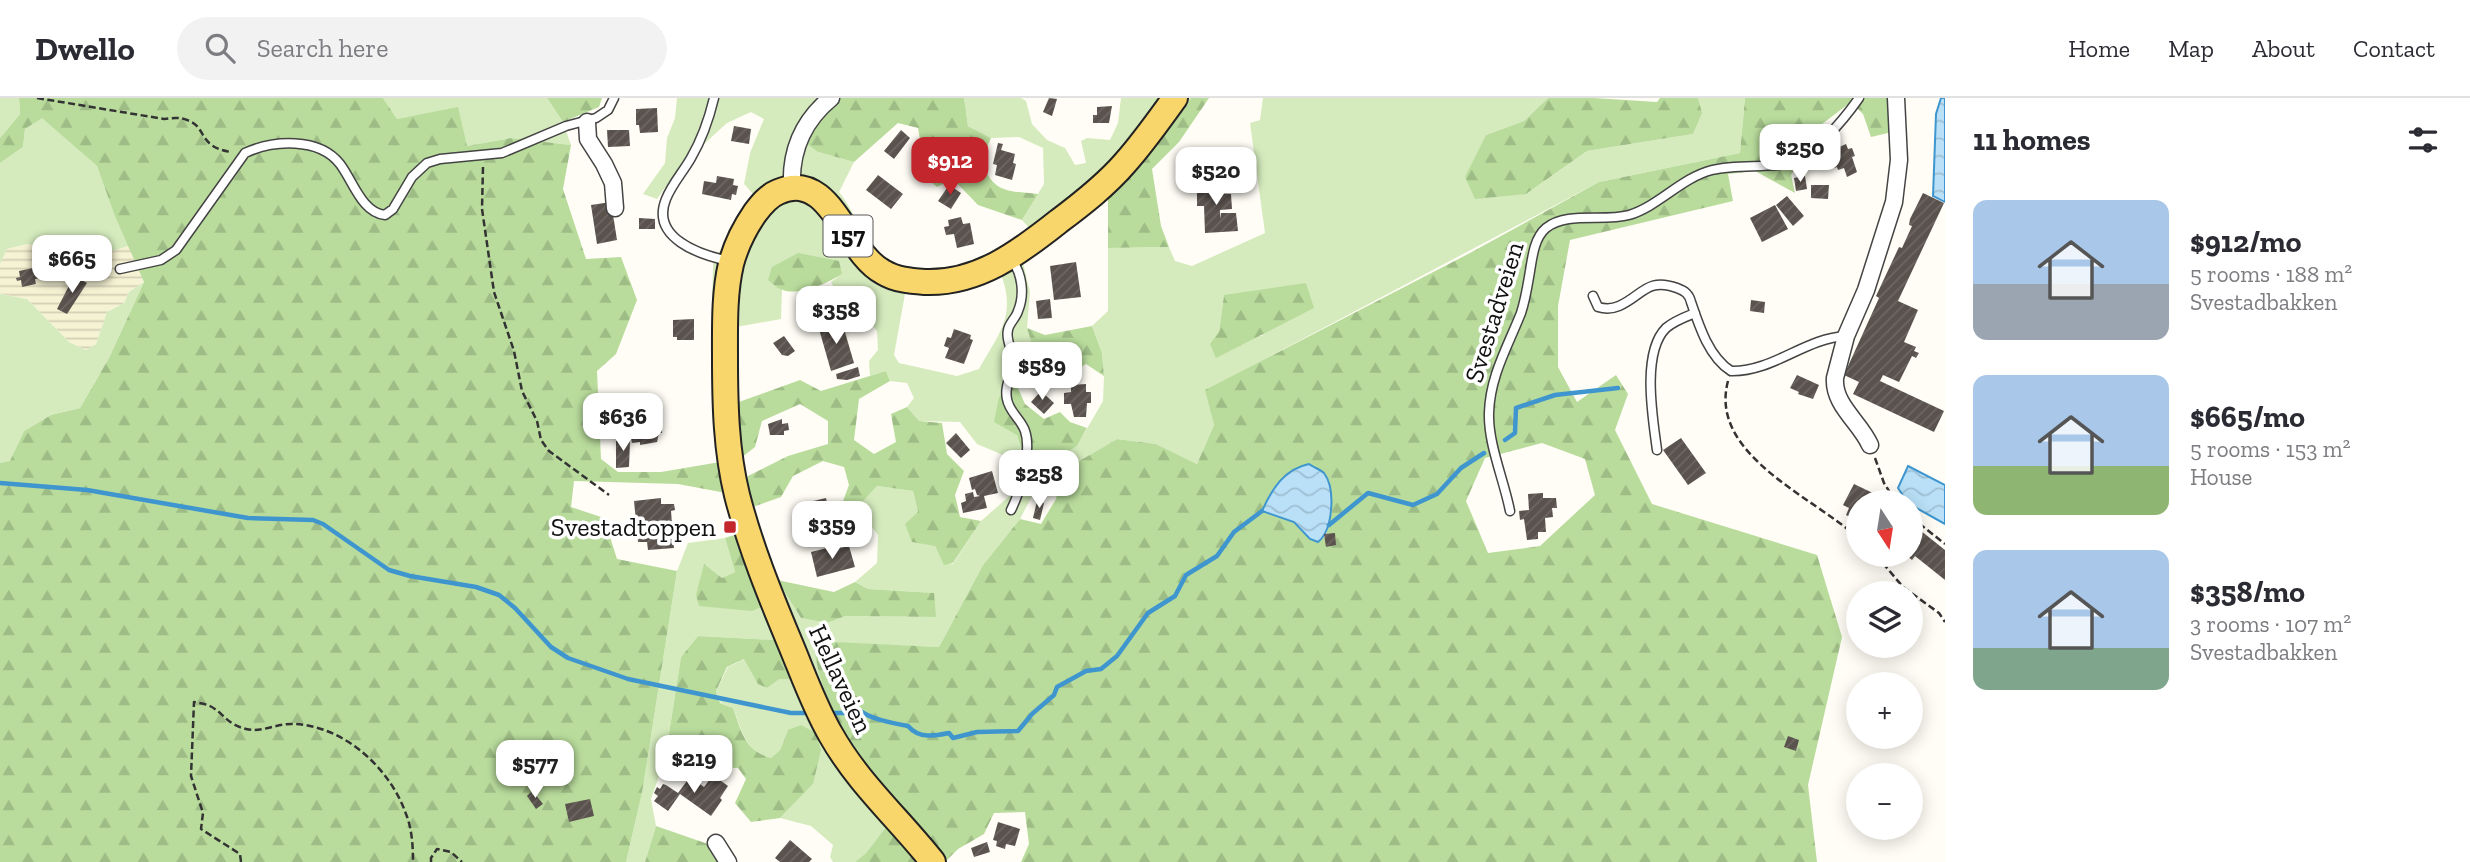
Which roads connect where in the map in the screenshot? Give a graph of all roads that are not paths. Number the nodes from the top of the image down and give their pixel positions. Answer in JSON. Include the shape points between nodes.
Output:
{"nodes":[{"id":1,"x":614,"y":98,"type":"edge"},
{"id":2,"x":714,"y":98,"type":"edge"},
{"id":3,"x":831,"y":98,"type":"edge"},
{"id":4,"x":1175,"y":98,"type":"edge"},
{"id":5,"x":1859,"y":98,"type":"edge"},
{"id":6,"x":1896,"y":98,"type":"edge"},
{"id":7,"x":587,"y":122,"type":"junction"},
{"id":8,"x":792,"y":188,"type":"junction"},
{"id":9,"x":615,"y":208,"type":"dead end"},
{"id":10,"x":1010,"y":257,"type":"junction"},
{"id":11,"x":732,"y":262,"type":"junction"},
{"id":12,"x":120,"y":269,"type":"dead end"},
{"id":13,"x":1593,"y":296,"type":"dead end"},
{"id":14,"x":1695,"y":313,"type":"junction"},
{"id":15,"x":1846,"y":336,"type":"junction"},
{"id":16,"x":1870,"y":444,"type":"road end"},
{"id":17,"x":1657,"y":450,"type":"dead end"},
{"id":18,"x":1011,"y":510,"type":"dead end"},
{"id":19,"x":1510,"y":511,"type":"dead end"},
{"id":20,"x":716,"y":843,"type":"dead end"},
{"id":21,"x":728,"y":862,"type":"edge"},
{"id":22,"x":933,"y":862,"type":"edge"}],
"edges":[{"from":1,"to":7,"type":"lane","via":[[608,110]]},
{"from":2,"to":11,"type":"lane","via":[[706,128],[662,211],[668,232],[685,245]]},
{"from":3,"to":8,"type":"street","via":[[803,130],[791,168]]},
{"from":4,"to":10,"type":"main road","number":"157","via":[[1102,187]]},
{"from":5,"to":19,"type":"lane","name":"Svestadveien","via":[[1799,160],[1710,171],[1634,213],[1560,221],[1542,232],[1525,302],[1498,366],[1490,401],[1489,423]]},
{"from":6,"to":15,"type":"street","via":[[1899,160],[1894,202]]},
{"from":7,"to":9,"type":"street","via":[[588,139],[613,183]]},
{"from":7,"to":12,"type":"lane","via":[[502,153],[428,163],[385,215],[367,207],[340,163],[320,151],[286,142],[261,146],[245,153],[176,250],[161,260]]},
{"from":8,"to":10,"type":"main road","number":"157","via":[[821,197],[857,250],[893,277],[948,281]]},
{"from":8,"to":11,"type":"main road","name":"Hellaveien","via":[[763,202],[743,232]]},
{"from":10,"to":18,"type":"lane","via":[[1021,287],[1019,310],[1008,329],[1013,359],[1006,395],[1027,438],[1022,482]]},
{"from":11,"to":22,"type":"main road","name":"Hellaveien","via":[[726,309],[725,397],[730,457],[755,555],[826,726],[854,771]]},
{"from":13,"to":14,"type":"lane","via":[[1598,307],[1607,309],[1647,287],[1666,285],[1687,293]]},
{"from":14,"to":15,"type":"lane","via":[[1716,356],[1731,371],[1758,368],[1822,340]]},
{"from":14,"to":17,"type":"lane","via":[[1664,330],[1651,367]]},
{"from":15,"to":16,"type":"street","via":[[1834,384]]},
{"from":20,"to":21,"type":"street"}]}
